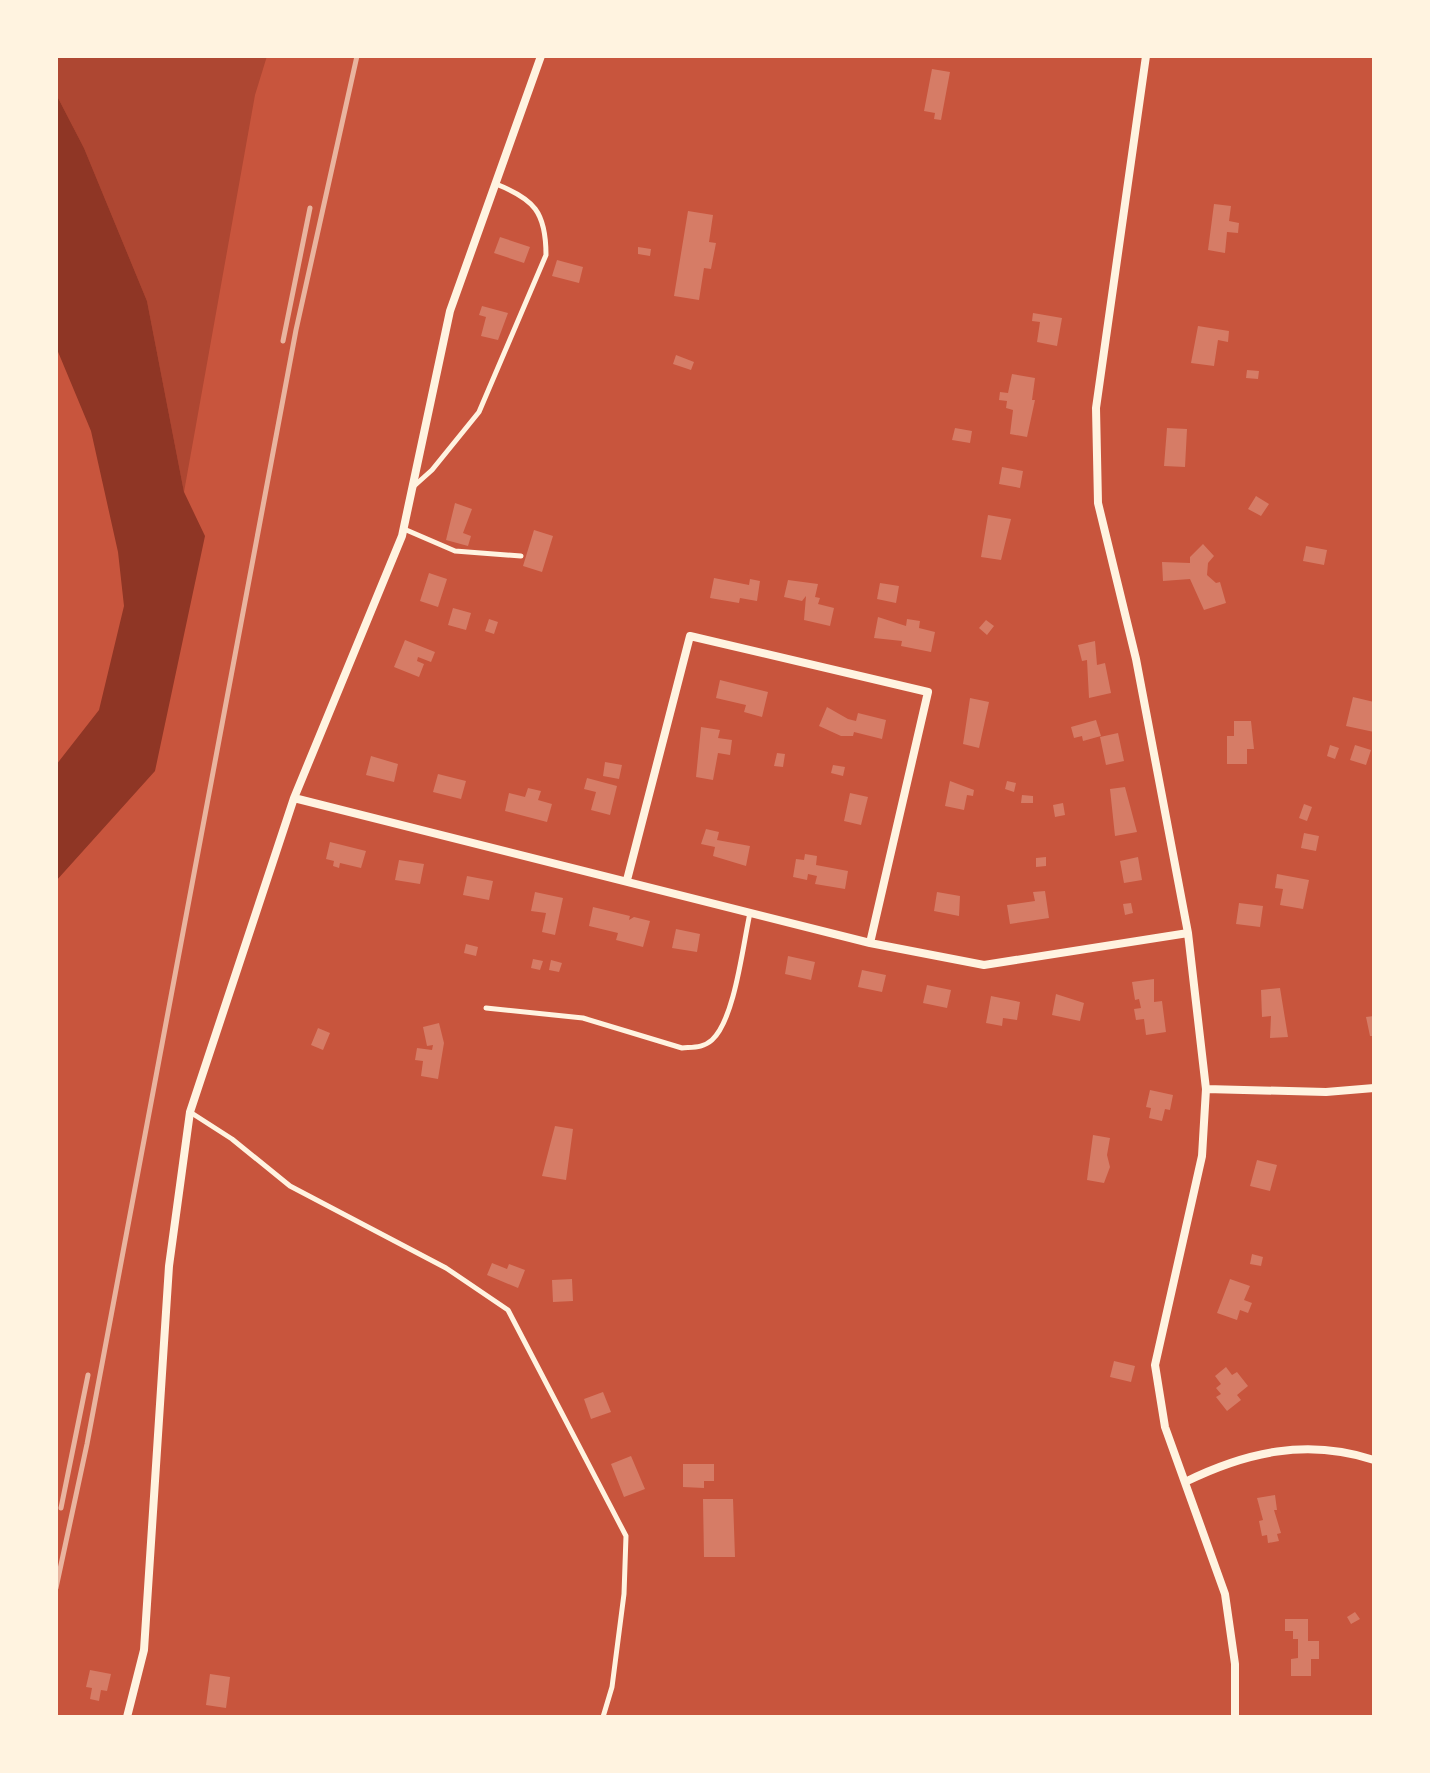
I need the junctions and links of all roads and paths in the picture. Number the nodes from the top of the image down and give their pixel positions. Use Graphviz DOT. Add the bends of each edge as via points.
graph roads {
  1 [pos="541,56"];
  2 [pos="1146,56"];
  3 [pos="496,184"];
  4 [pos="413,487"];
  5 [pos="404,529"];
  6 [pos="521,556"];
  7 [pos="294,798"];
  8 [pos="627,880"];
  9 [pos="750,912"];
  10 [pos="1188,933"];
  11 [pos="870,943"];
  12 [pos="486,1008"];
  13 [pos="1374,1088"];
  14 [pos="1206,1089"];
  15 [pos="190,1112"];
  16 [pos="1374,1460"];
  17 [pos="1185,1482"];
  18 [pos="127,1717"];
  19 [pos="603,1717"];
  20 [pos="1235,1717"];
  1 -- 3 [label="street"];
  2 -- 10 [label="street" via="1096,408 1098,503 1136,659"];
  3 -- 4 [label="street" via="450,311"];
  3 -- 4 [label="lane" via="525,195 538,213 546,255 479,412"];
  4 -- 5 [label="street"];
  5 -- 6 [label="lane" via="455,551"];
  5 -- 7 [label="street"];
  7 -- 8 [label="street"];
  7 -- 15 [label="street"];
  8 -- 9 [label="street"];
  8 -- 11 [label="street" via="690,636 928,692"];
  9 -- 11 [label="street"];
  9 -- 12 [label="lane" via="725,1017 714,1038 701,1047 682,1048 564,1014"];
  10 -- 11 [label="street" via="984,965"];
  10 -- 14 [label="street"];
  13 -- 14 [label="street"];
  14 -- 17 [label="street" via="1200,1168 1155,1365 1160,1409"];
  15 -- 18 [label="street" via="169,1266 144,1650"];
  15 -- 19 [label="lane" via="290,1186 446,1268 508,1310 626,1536 624,1594"];
  16 -- 17 [label="street" via="1323,1449 1278,1450 1234,1460"];
  17 -- 20 [label="street" via="1225,1594 1235,1664"];
}
